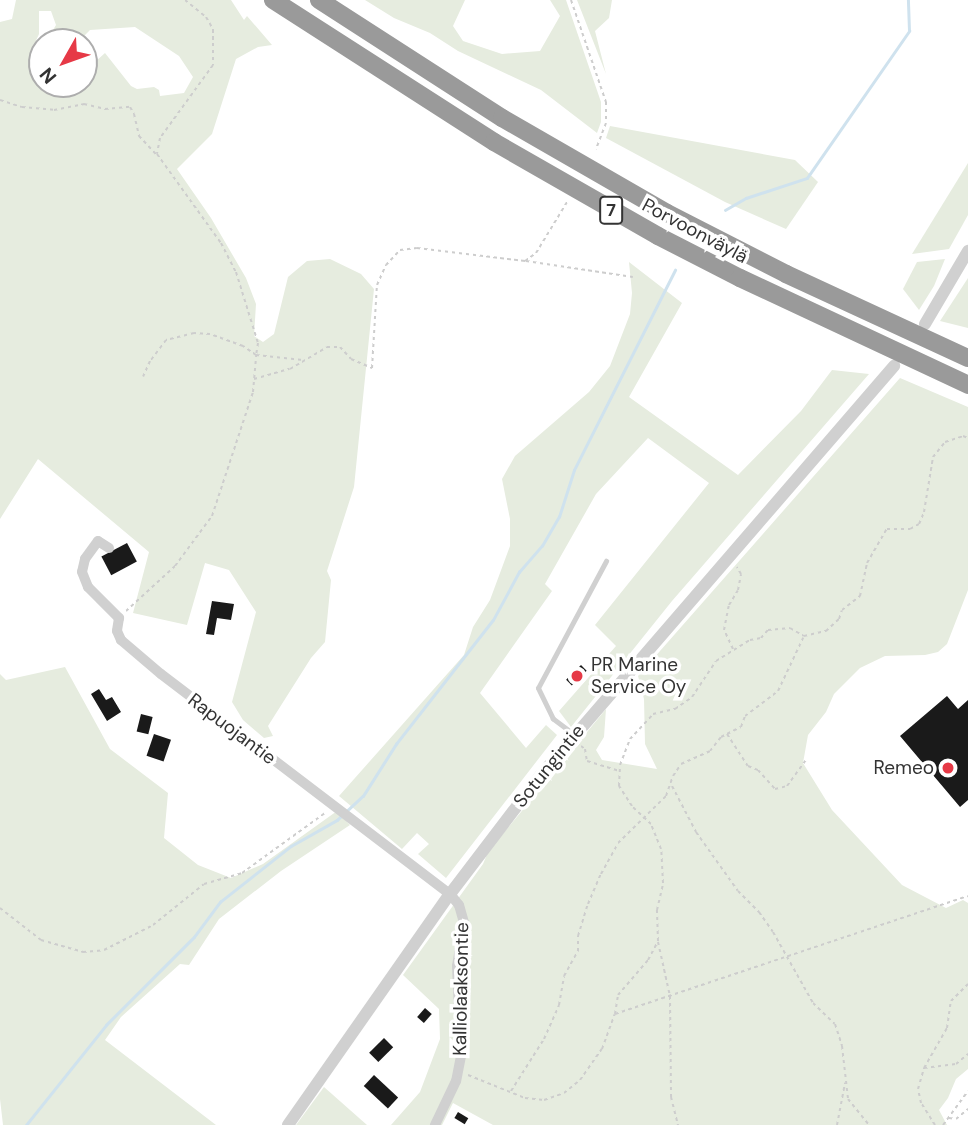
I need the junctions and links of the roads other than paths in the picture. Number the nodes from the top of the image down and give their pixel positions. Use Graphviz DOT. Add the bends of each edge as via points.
graph roads {
  1 [pos="273,0"];
  2 [pos="319,0"];
  3 [pos="968,251"];
  4 [pos="925,324"];
  5 [pos="968,358"];
  6 [pos="894,366"];
  7 [pos="968,385"];
  8 [pos="109,548"];
  9 [pos="606,561"];
  10 [pos="576,739"];
  11 [pos="450,894"];
  12 [pos="288,1125"];
  13 [pos="435,1125"];
  1 -- 7 [label="highway, Porvoonväylä / 7" via="402,86 625,218 740,278"];
  2 -- 5 [label="highway, Porvoonväylä / 7" via="472,100 655,206 786,274"];
  3 -- 4 [label="street"];
  6 -- 10 [label="street, Sotungintie"];
  8 -- 11 [label="street, Rapuojantie" via="99,541 85,559 82,572 88,587 119,618 121,640"];
  9 -- 10 [label="lane" via="538,688 553,719"];
  10 -- 11 [label="street, Sotungintie"];
  11 -- 12 [label="street, Sotungintie"];
  11 -- 13 [label="street, Kalliolaaksontie" via="464,923 457,966 459,1070"];
}
